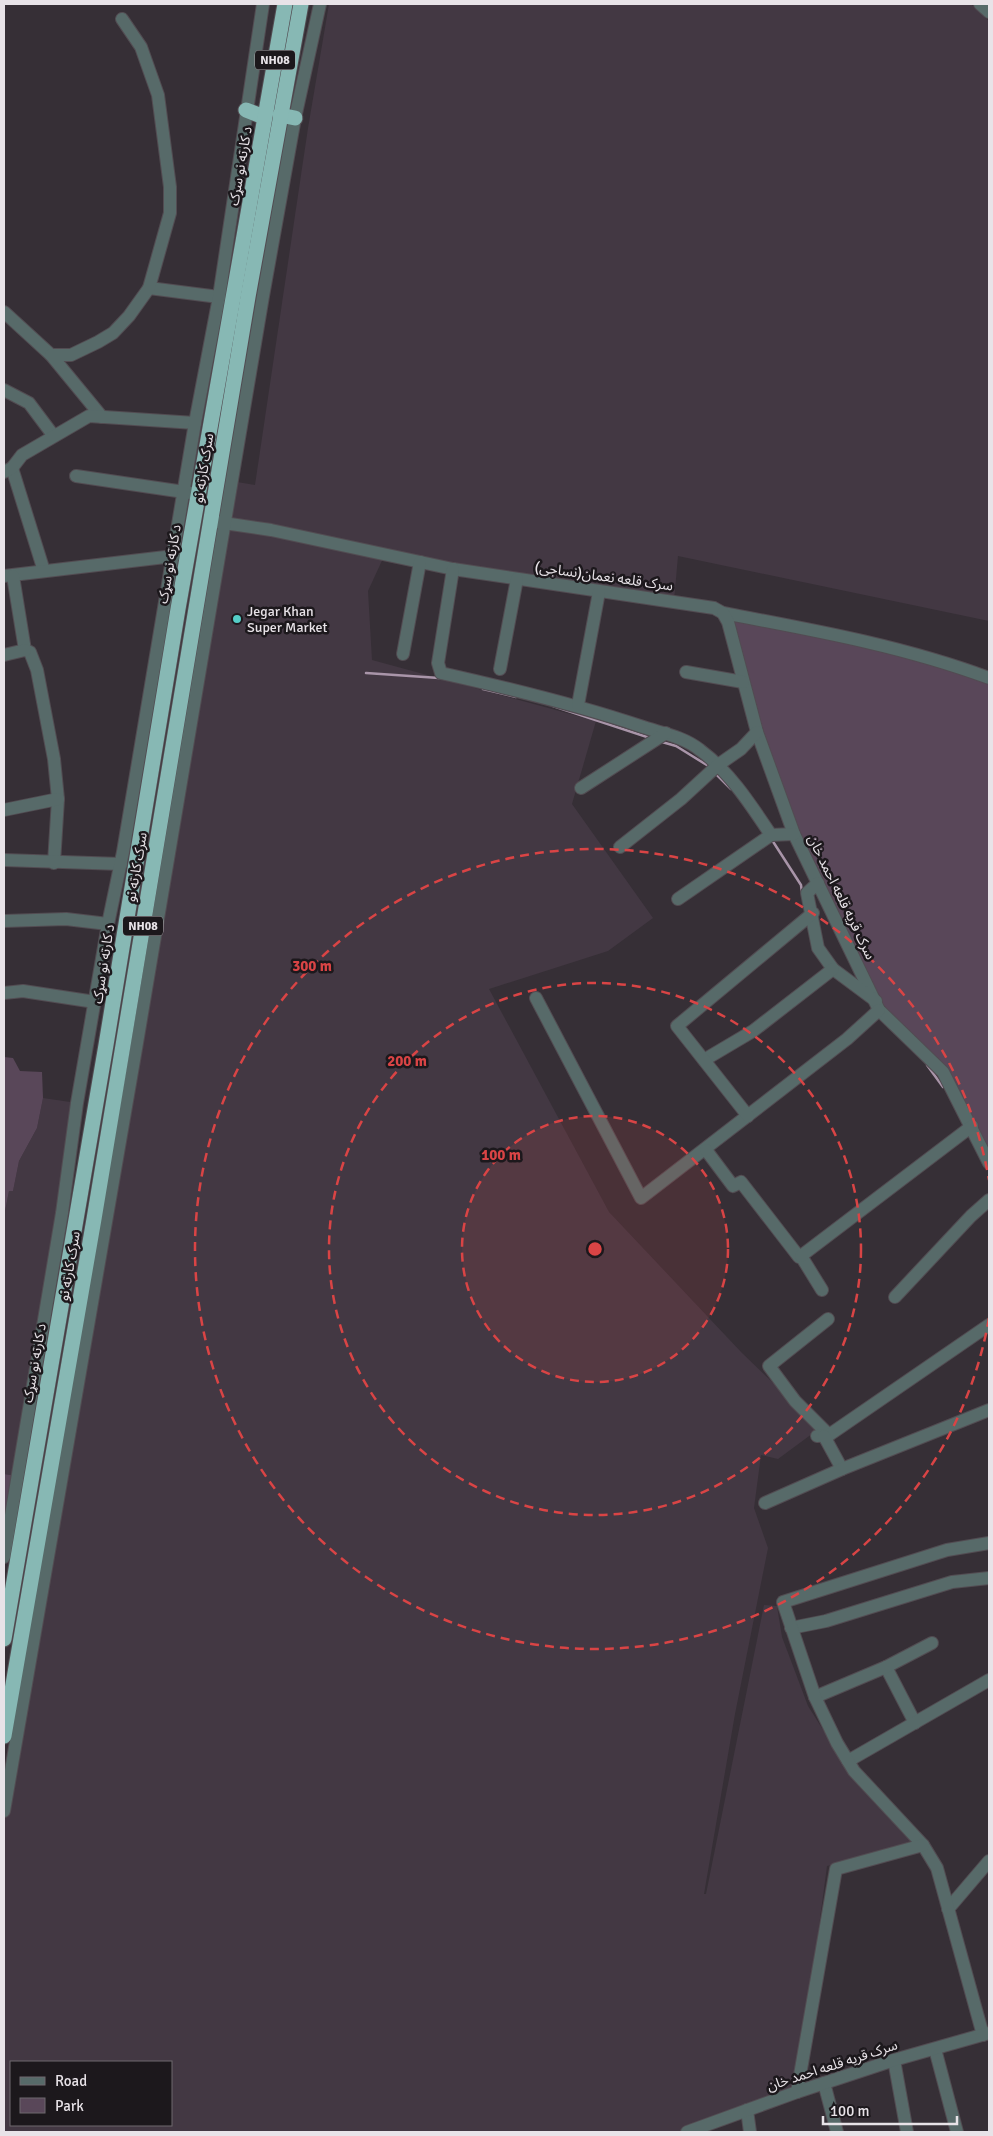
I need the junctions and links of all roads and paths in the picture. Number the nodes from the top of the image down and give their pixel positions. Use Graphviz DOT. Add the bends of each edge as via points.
graph roads {
  1 [pos="264,4"];
  2 [pos="284,4"];
  3 [pos="300,4"];
  4 [pos="320,4"];
  5 [pos="980,4"];
  6 [pos="989,12"];
  7 [pos="122,19"];
  8 [pos="283,59"];
  9 [pos="246,110"];
  10 [pos="272,116"];
  11 [pos="295,118"];
  12 [pos="149,288"];
  13 [pos="219,297"];
  14 [pos="4,312"];
  15 [pos="51,355"];
  16 [pos="4,390"];
  17 [pos="102,417"];
  18 [pos="195,423"];
  19 [pos="53,436"];
  20 [pos="8,470"];
  21 [pos="76,476"];
  22 [pos="191,493"];
  23 [pos="217,522"];
  24 [pos="174,556"];
  25 [pos="420,562"];
  26 [pos="453,570"];
  27 [pos="44,571"];
  28 [pos="184,571"];
  29 [pos="201,574"];
  30 [pos="8,576"];
  31 [pos="517,579"];
  32 [pos="599,592"];
  33 [pos="723,613"];
  34 [pos="25,650"];
  35 [pos="403,654"];
  36 [pos="4,655"];
  37 [pos="500,669"];
  38 [pos="161,672"];
  39 [pos="686,672"];
  40 [pos="989,678"];
  41 [pos="743,682"];
  42 [pos="578,706"];
  43 [pos="757,732"];
  44 [pos="666,733"];
  45 [pos="718,765"];
  46 [pos="581,788"];
  47 [pos="58,799"];
  48 [pos="4,810"];
  49 [pos="794,834"];
  50 [pos="771,835"];
  51 [pos="620,847"];
  52 [pos="4,860"];
  53 [pos="54,862"];
  54 [pos="121,864"];
  55 [pos="818,883"];
  56 [pos="678,899"];
  57 [pos="813,913"];
  58 [pos="4,920"];
  59 [pos="108,924"];
  60 [pos="833,968"];
  61 [pos="4,993"];
  62 [pos="536,998"];
  63 [pos="95,1002"];
  64 [pos="878,1006"];
  65 [pos="704,1060"];
  66 [pos="748,1116"];
  67 [pos="972,1126"];
  68 [pos="706,1150"];
  69 [pos="989,1163"];
  70 [pos="989,1200"];
  71 [pos="801,1256"];
  72 [pos="822,1290"];
  73 [pos="895,1297"];
  74 [pos="828,1319"];
  75 [pos="989,1325"];
  76 [pos="989,1410"];
  77 [pos="823,1436"];
  78 [pos="37,1441"];
  79 [pos="54,1442"];
  80 [pos="842,1469"];
  81 [pos="765,1503"];
  82 [pos="989,1543"];
  83 [pos="4,1557"];
  84 [pos="989,1578"];
  85 [pos="791,1628"];
  86 [pos="4,1639"];
  87 [pos="932,1643"];
  88 [pos="886,1667"];
  89 [pos="989,1680"];
  90 [pos="815,1698"];
  91 [pos="915,1724"];
  92 [pos="4,1736"];
  93 [pos="848,1761"];
  94 [pos="4,1811"];
  95 [pos="923,1845"];
  96 [pos="989,1861"];
  97 [pos="948,1910"];
  98 [pos="986,2034"];
  99 [pos="935,2049"];
  100 [pos="894,2060"];
  101 [pos="824,2083"];
  102 [pos="797,2092"];
  103 [pos="747,2110"];
  104 [pos="693,2131"];
  105 [pos="750,2132"];
  106 [pos="837,2132"];
  107 [pos="907,2132"];
  108 [pos="957,2132"];
  1 -- 9 [label="street"];
  2 -- 8 [label="highway, سرک کارته نو / NH08"];
  3 -- 8 [label="highway, سرک کارته نو / NH08"];
  4 -- 11 [label="street"];
  5 -- 6 [label="street"];
  7 -- 12 [label="street" via="141,47 153,79 170,187 170,212"];
  8 -- 10 [label="highway, سرک کارته نو / NH08"];
  9 -- 10 [label="highway"];
  9 -- 13 [label="street"];
  10 -- 11 [label="highway"];
  10 -- 22 [label="highway, د کارته نو سړک / NH08"];
  10 -- 23 [label="highway, سرک کارته نو / NH08"];
  11 -- 23 [label="street"];
  12 -- 13 [label="street"];
  12 -- 15 [label="street" via="113,333 71,354"];
  13 -- 18 [label="street"];
  14 -- 15 [label="street"];
  15 -- 17 [label="street"];
  16 -- 19 [label="street" via="29,403"];
  17 -- 18 [label="street"];
  17 -- 19 [label="street" via="89,416"];
  18 -- 22 [label="street"];
  19 -- 20 [label="street" via="22,455"];
  20 -- 27 [label="street"];
  21 -- 22 [label="street"];
  22 -- 24 [label="street"];
  22 -- 28 [label="highway, د کارته نو سړک / NH08"];
  23 -- 25 [label="street, سرک قلعه نعمان(نساجی)" via="271,530"];
  23 -- 29 [label="highway, سرک کارته نو / NH08"];
  23 -- 94 [label="street" via="137,1044"];
  24 -- 27 [label="street"];
  24 -- 38 [label="street"];
  25 -- 26 [label="street, سرک قلعه نعمان(نساجی)"];
  25 -- 35 [label="street"];
  26 -- 31 [label="street, سرک قلعه نعمان(نساجی)"];
  26 -- 42 [label="street" via="438,663 441,673"];
  27 -- 30 [label="street"];
  28 -- 29 [label="highway"];
  28 -- 38 [label="highway, د کارته نو سړک / NH08"];
  29 -- 79 [label="highway, سرک کارته نو / NH08"];
  30 -- 34 [label="street"];
  31 -- 32 [label="street, سرک قلعه نعمان(نساجی)"];
  31 -- 37 [label="street"];
  32 -- 33 [label="street, سرک قلعه نعمان(نساجی)" via="690,603"];
  32 -- 42 [label="street"];
  33 -- 40 [label="street, سرک قلعه نعمان(نساجی)" via="837,635 946,662"];
  33 -- 41 [label="street, سرک قریه قلعه احمد خان"];
  34 -- 36 [label="street"];
  34 -- 47 [label="street" via="30,652 37,670"];
  38 -- 54 [label="street"];
  38 -- 78 [label="highway, د کارته نو سړک / NH08" via="106,1045"];
  39 -- 41 [label="street"];
  41 -- 43 [label="street, سرک قریه قلعه احمد خان"];
  42 -- 44 [label="street"];
  43 -- 45 [label="street" via="741,749"];
  43 -- 49 [label="street, سرک قریه قلعه احمد خان"];
  44 -- 45 [label="street" via="699,748"];
  44 -- 46 [label="street"];
  45 -- 50 [label="street"];
  45 -- 51 [label="street"];
  47 -- 48 [label="street"];
  47 -- 53 [label="street"];
  49 -- 50 [label="street"];
  49 -- 55 [label="street, سرک قریه قلعه احمد خان"];
  50 -- 56 [label="street"];
  52 -- 53 [label="street"];
  53 -- 54 [label="street"];
  54 -- 59 [label="street"];
  55 -- 57 [label="street" via="807,893"];
  55 -- 64 [label="street, سرک قریه قلعه احمد خان"];
  57 -- 60 [label="street" via="818,948"];
  57 -- 65 [label="street" via="677,1026"];
  58 -- 59 [label="street" via="66,919"];
  59 -- 63 [label="street"];
  60 -- 64 [label="street"];
  60 -- 65 [label="street" via="753,1031"];
  61 -- 63 [label="street" via="23,992"];
  62 -- 68 [label="street" via="642,1198"];
  63 -- 83 [label="street"];
  64 -- 66 [label="street" via="848,1039"];
  64 -- 67 [label="street, سرک قریه قلعه احمد خان" via="944,1072"];
  65 -- 66 [label="street"];
  66 -- 68 [label="street"];
  67 -- 69 [label="street, سرک قریه قلعه احمد خان"];
  67 -- 71 [label="street"];
  68 -- 71 [label="street" via="733,1186 741,1182 799,1258"];
  70 -- 73 [label="street" via="970,1216"];
  71 -- 72 [label="street"];
  74 -- 77 [label="street" via="769,1366"];
  75 -- 77 [label="street"];
  76 -- 80 [label="street"];
  77 -- 80 [label="street"];
  78 -- 79 [label="highway"];
  78 -- 86 [label="highway, د کارته نو سړک / NH08"];
  79 -- 92 [label="highway, سرک کارته نو / NH08"];
  80 -- 81 [label="street"];
  82 -- 85 [label="street" via="947,1550 783,1602"];
  84 -- 85 [label="street" via="952,1582 826,1621"];
  85 -- 90 [label="street"];
  87 -- 88 [label="street"];
  88 -- 90 [label="street"];
  88 -- 91 [label="street"];
  89 -- 91 [label="street"];
  90 -- 93 [label="street"];
  91 -- 93 [label="street"];
  93 -- 95 [label="street"];
  95 -- 97 [label="street" via="937,1868"];
  95 -- 102 [label="street" via="836,1869"];
  96 -- 97 [label="street"];
  97 -- 98 [label="street"];
  98 -- 99 [label="street, سرک قریه قلعه احمد خان"];
  99 -- 100 [label="street, سرک قریه قلعه احمد خان"];
  99 -- 108 [label="street"];
  100 -- 101 [label="street, سرک قریه قلعه احمد خان"];
  100 -- 107 [label="street"];
  101 -- 102 [label="street, سرک قریه قلعه احمد خان"];
  101 -- 106 [label="street"];
  102 -- 103 [label="street, سرک قریه قلعه احمد خان"];
  103 -- 104 [label="street, سرک قریه قلعه احمد خان"];
  103 -- 105 [label="street"];
}
